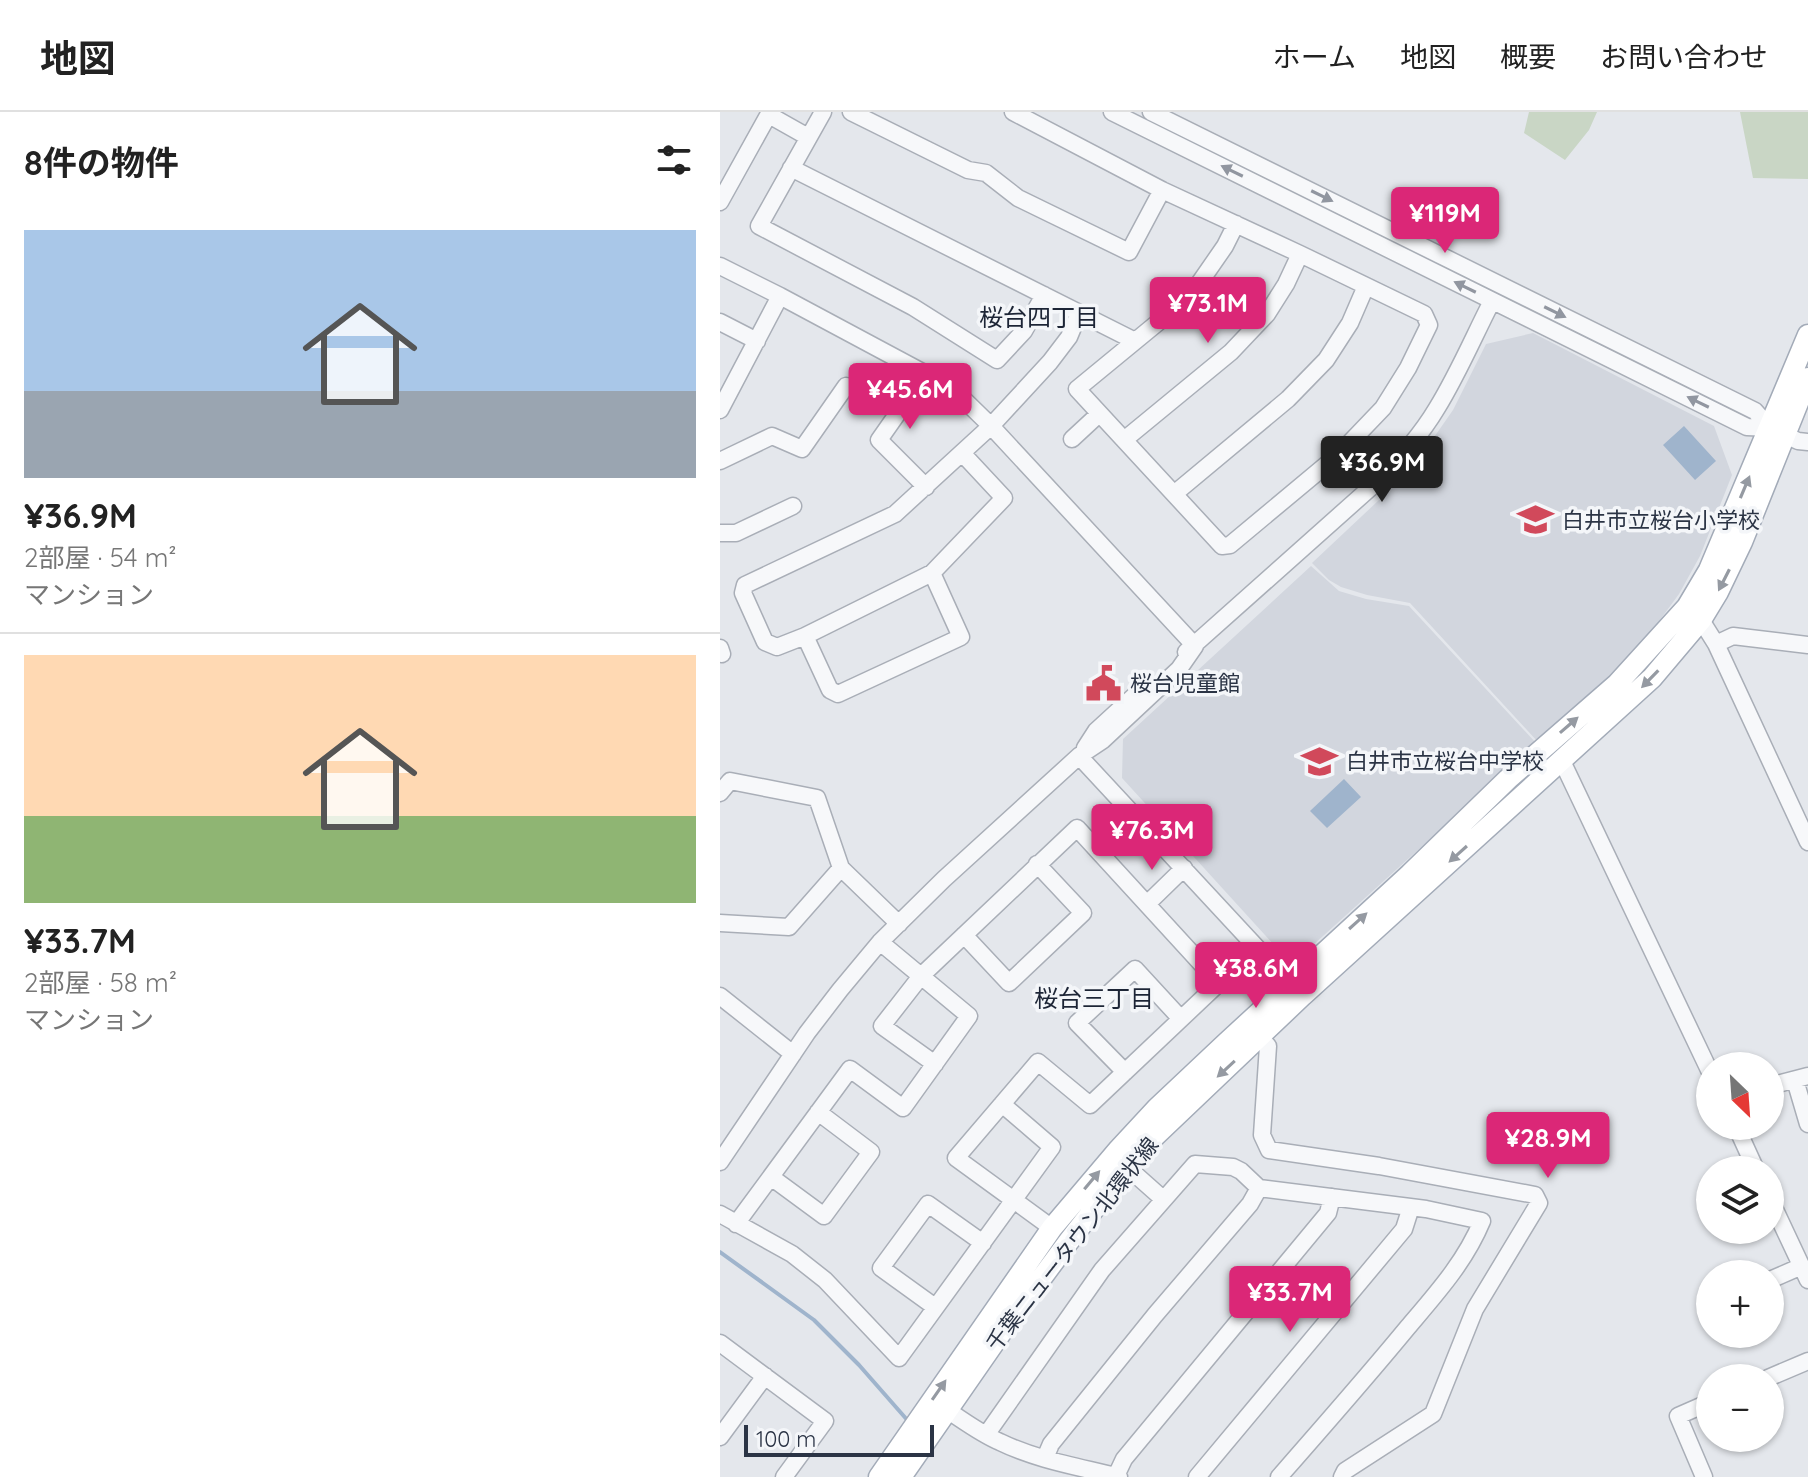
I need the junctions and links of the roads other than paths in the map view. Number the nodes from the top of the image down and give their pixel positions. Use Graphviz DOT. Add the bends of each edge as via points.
graph roads {
  1 [pos="823,112"];
  2 [pos="851,112"];
  3 [pos="1013,112"];
  4 [pos="1112,112"];
  5 [pos="1151,112"];
  6 [pos="769,114"];
  7 [pos="808,137"];
  8 [pos="791,168"];
  9 [pos="1162,190"];
  10 [pos="720,202"];
  11 [pos="1236,224"];
  12 [pos="1300,254"];
  13 [pos="720,266"];
  14 [pos="1366,286"];
  15 [pos="1044,295"];
  16 [pos="780,296"];
  17 [pos="1492,301"];
  18 [pos="1079,313"];
  19 [pos="720,322"];
  20 [pos="1808,335"];
  21 [pos="757,341"];
  22 [pos="1135,341"];
  23 [pos="926,373"];
  24 [pos="1808,378"];
  25 [pos="846,386"];
  26 [pos="720,410"];
  27 [pos="1099,414"];
  28 [pos="991,426"];
  29 [pos="1777,432"];
  30 [pos="1072,439"];
  31 [pos="1124,440"];
  32 [pos="1808,442"];
  33 [pos="962,453"];
  34 [pos="720,461"];
  35 [pos="926,487"];
  36 [pos="1174,494"];
  37 [pos="793,506"];
  38 [pos="720,533"];
  39 [pos="932,573"];
  40 [pos="1694,614"];
  41 [pos="805,636"];
  42 [pos="1716,644"];
  43 [pos="1808,645"];
  44 [pos="1195,646"];
  45 [pos="1079,756"];
  46 [pos="1561,759"];
  47 [pos="720,793"];
  48 [pos="1808,842"];
  49 [pos="1037,864"];
  50 [pos="841,868"];
  51 [pos="1184,868"];
  52 [pos="1147,904"];
  53 [pos="720,923"];
  54 [pos="899,924"];
  55 [pos="964,935"];
  56 [pos="880,942"];
  57 [pos="921,976"];
  58 [pos="1296,990"];
  59 [pos="720,996"];
  60 [pos="1181,1019"];
  61 [pos="1260,1037"];
  62 [pos="1700,1052"];
  63 [pos="793,1054"];
  64 [pos="935,1064"];
  65 [pos="1125,1072"];
  66 [pos="1802,1078"];
  67 [pos="1002,1104"];
  68 [pos="818,1112"];
  69 [pos="1808,1124"];
  70 [pos="720,1161"];
  71 [pos="1127,1167"];
  72 [pos="771,1177"];
  73 [pos="1259,1188"];
  74 [pos="1332,1197"];
  75 [pos="1163,1199"];
  76 [pos="1014,1200"];
  77 [pos="1411,1207"];
  78 [pos="720,1214"];
  79 [pos="1784,1221"];
  80 [pos="736,1224"];
  81 [pos="1052,1228"];
  82 [pos="983,1243"];
  83 [pos="1801,1247"];
  84 [pos="1805,1273"];
  85 [pos="1784,1277"];
  86 [pos="935,1307"];
  87 [pos="720,1343"];
  88 [pos="1808,1361"];
  89 [pos="1784,1371"];
  90 [pos="765,1376"];
  91 [pos="1696,1408"];
  92 [pos="947,1410"];
  93 [pos="986,1435"];
  94 [pos="720,1437"];
  95 [pos="1045,1458"];
  96 [pos="784,1477"];
  97 [pos="879,1477"];
  98 [pos="901,1477"];
  99 [pos="1118,1477"];
  100 [pos="1197,1477"];
  101 [pos="1279,1477"];
  102 [pos="1342,1477"];
  103 [pos="1704,1477"];
  1 -- 7 [label="street"];
  2 -- 9 [label="street" via="968,170 986,173 1018,198 1129,252"];
  3 -- 9 [label="street"];
  17 -- 4 [label="street, one-way"];
  5 -- 29 [label="street, one-way" via="1755,411"];
  6 -- 7 [label="street"];
  6 -- 10 [label="street"];
  7 -- 8 [label="street"];
  8 -- 15 [label="street"];
  8 -- 15 [label="street" via="759,226 913,307 997,360 1024,331"];
  9 -- 11 [label="street"];
  11 -- 12 [label="street"];
  11 -- 22 [label="street" via="1198,285"];
  12 -- 14 [label="street"];
  12 -- 31 [label="street" via="1267,314 1231,352"];
  13 -- 16 [label="street"];
  14 -- 36 [label="street" via="1326,360 1288,399"];
  14 -- 36 [label="street" via="1424,314 1429,325 1383,408 1338,455 1230,545 1222,546"];
  15 -- 18 [label="street"];
  16 -- 21 [label="street"];
  16 -- 23 [label="street"];
  29 -- 17 [label="street, one-way" via="1747,427"];
  17 -- 44 [label="street" via="1439,406 1399,459"];
  18 -- 22 [label="street"];
  18 -- 28 [label="street" via="1050,362"];
  19 -- 21 [label="street"];
  20 -- 29 [label="main road, 千葉ニュータウン北環状線"];
  21 -- 26 [label="street"];
  22 -- 27 [label="street" via="1077,389"];
  23 -- 28 [label="street" via="952,388"];
  23 -- 35 [label="street" via="879,440"];
  24 -- 29 [label="main road, 千葉ニュータウン北環状線"];
  25 -- 34 [label="street" via="802,449 772,436"];
  27 -- 30 [label="street"];
  27 -- 31 [label="street"];
  28 -- 33 [label="street"];
  28 -- 44 [label="street"];
  29 -- 32 [label="street"];
  29 -- 40 [label="main road, 千葉ニュータウン北環状線" via="1730,568"];
  31 -- 36 [label="street"];
  33 -- 35 [label="street"];
  33 -- 39 [label="street" via="1004,498"];
  35 -- 41 [label="street" via="895,514 745,585 743,593 765,642 777,647"];
  37 -- 38 [label="street" via="736,533"];
  39 -- 41 [label="street"];
  39 -- 41 [label="street" via="961,637 838,694 830,690"];
  40 -- 42 [label="street"];
  40 -- 46 [label="main road, 千葉ニュータウン北環状線, one-way" via="1652,678"];
  58 -- 40 [label="main road, 千葉ニュータウン北環状線, one-way" via="1508,779"];
  42 -- 43 [label="street" via="1733,636"];
  42 -- 48 [label="street"];
  44 -- 45 [label="street" via="1179,669"];
  45 -- 51 [label="street"];
  45 -- 54 [label="street"];
  46 -- 58 [label="main road, 千葉ニュータウン北環状線, one-way"];
  46 -- 62 [label="street"];
  47 -- 50 [label="street" via="730,781 817,798"];
  49 -- 52 [label="street" via="1077,828"];
  49 -- 55 [label="street"];
  49 -- 55 [label="street" via="1083,913 1009,983"];
  50 -- 53 [label="street" via="789,927"];
  50 -- 54 [label="street"];
  51 -- 52 [label="street"];
  51 -- 58 [label="street"];
  52 -- 60 [label="street" via="1219,983"];
  54 -- 56 [label="street"];
  55 -- 57 [label="street"];
  56 -- 57 [label="street"];
  56 -- 63 [label="street"];
  57 -- 64 [label="street" via="969,1016"];
  57 -- 64 [label="street" via="882,1026"];
  58 -- 61 [label="main road, 千葉ニュータウン北環状線"];
  81 -- 58 [label="main road, 千葉ニュータウン北環状線, one-way" via="1157,1108"];
  59 -- 63 [label="street"];
  60 -- 65 [label="street"];
  60 -- 65 [label="street" via="1135,969 1077,1023"];
  61 -- 71 [label="main road, 千葉ニュータウン北環状線, one-way"];
  61 -- 102 [label="street" via="1268,1046 1262,1135 1269,1150 1535,1195 1539,1203 1475,1309 1433,1414"];
  63 -- 70 [label="street"];
  64 -- 68 [label="street" via="903,1108 850,1069"];
  65 -- 67 [label="street" via="1090,1105 1038,1062"];
  66 -- 69 [label="street"];
  67 -- 76 [label="street" via="1052,1147"];
  67 -- 76 [label="street" via="956,1158"];
  68 -- 72 [label="street"];
  68 -- 72 [label="street" via="871,1152 824,1216"];
  71 -- 75 [label="street"];
  71 -- 92 [label="main road, 千葉ニュータウン北環状線"];
  72 -- 80 [label="street"];
  73 -- 74 [label="street"];
  73 -- 75 [label="street" via="1233,1167 1195,1164"];
  73 -- 95 [label="street"];
  74 -- 77 [label="street"];
  74 -- 99 [label="street" via="1328,1213 1124,1459"];
  75 -- 93 [label="street" via="1102,1270"];
  76 -- 81 [label="street"];
  76 -- 82 [label="street"];
  77 -- 100 [label="street" via="1404,1229"];
  77 -- 101 [label="street" via="1482,1221 1453,1272"];
  78 -- 80 [label="street"];
  79 -- 83 [label="street"];
  80 -- 86 [label="street" via="792,1254 825,1280 899,1358"];
  97 -- 81 [label="main road, 千葉ニュータウン北環状線, one-way"];
  82 -- 86 [label="street"];
  82 -- 86 [label="street" via="928,1204 881,1268"];
  83 -- 84 [label="street"];
  84 -- 85 [label="street"];
  87 -- 90 [label="street"];
  88 -- 89 [label="street"];
  90 -- 94 [label="street"];
  90 -- 96 [label="street" via="825,1421"];
  91 -- 103 [label="street" via="1678,1416"];
  92 -- 93 [label="street"];
  92 -- 98 [label="main road, 千葉ニュータウン北環状線"];
  93 -- 95 [label="street"];
  95 -- 99 [label="street"];
}
